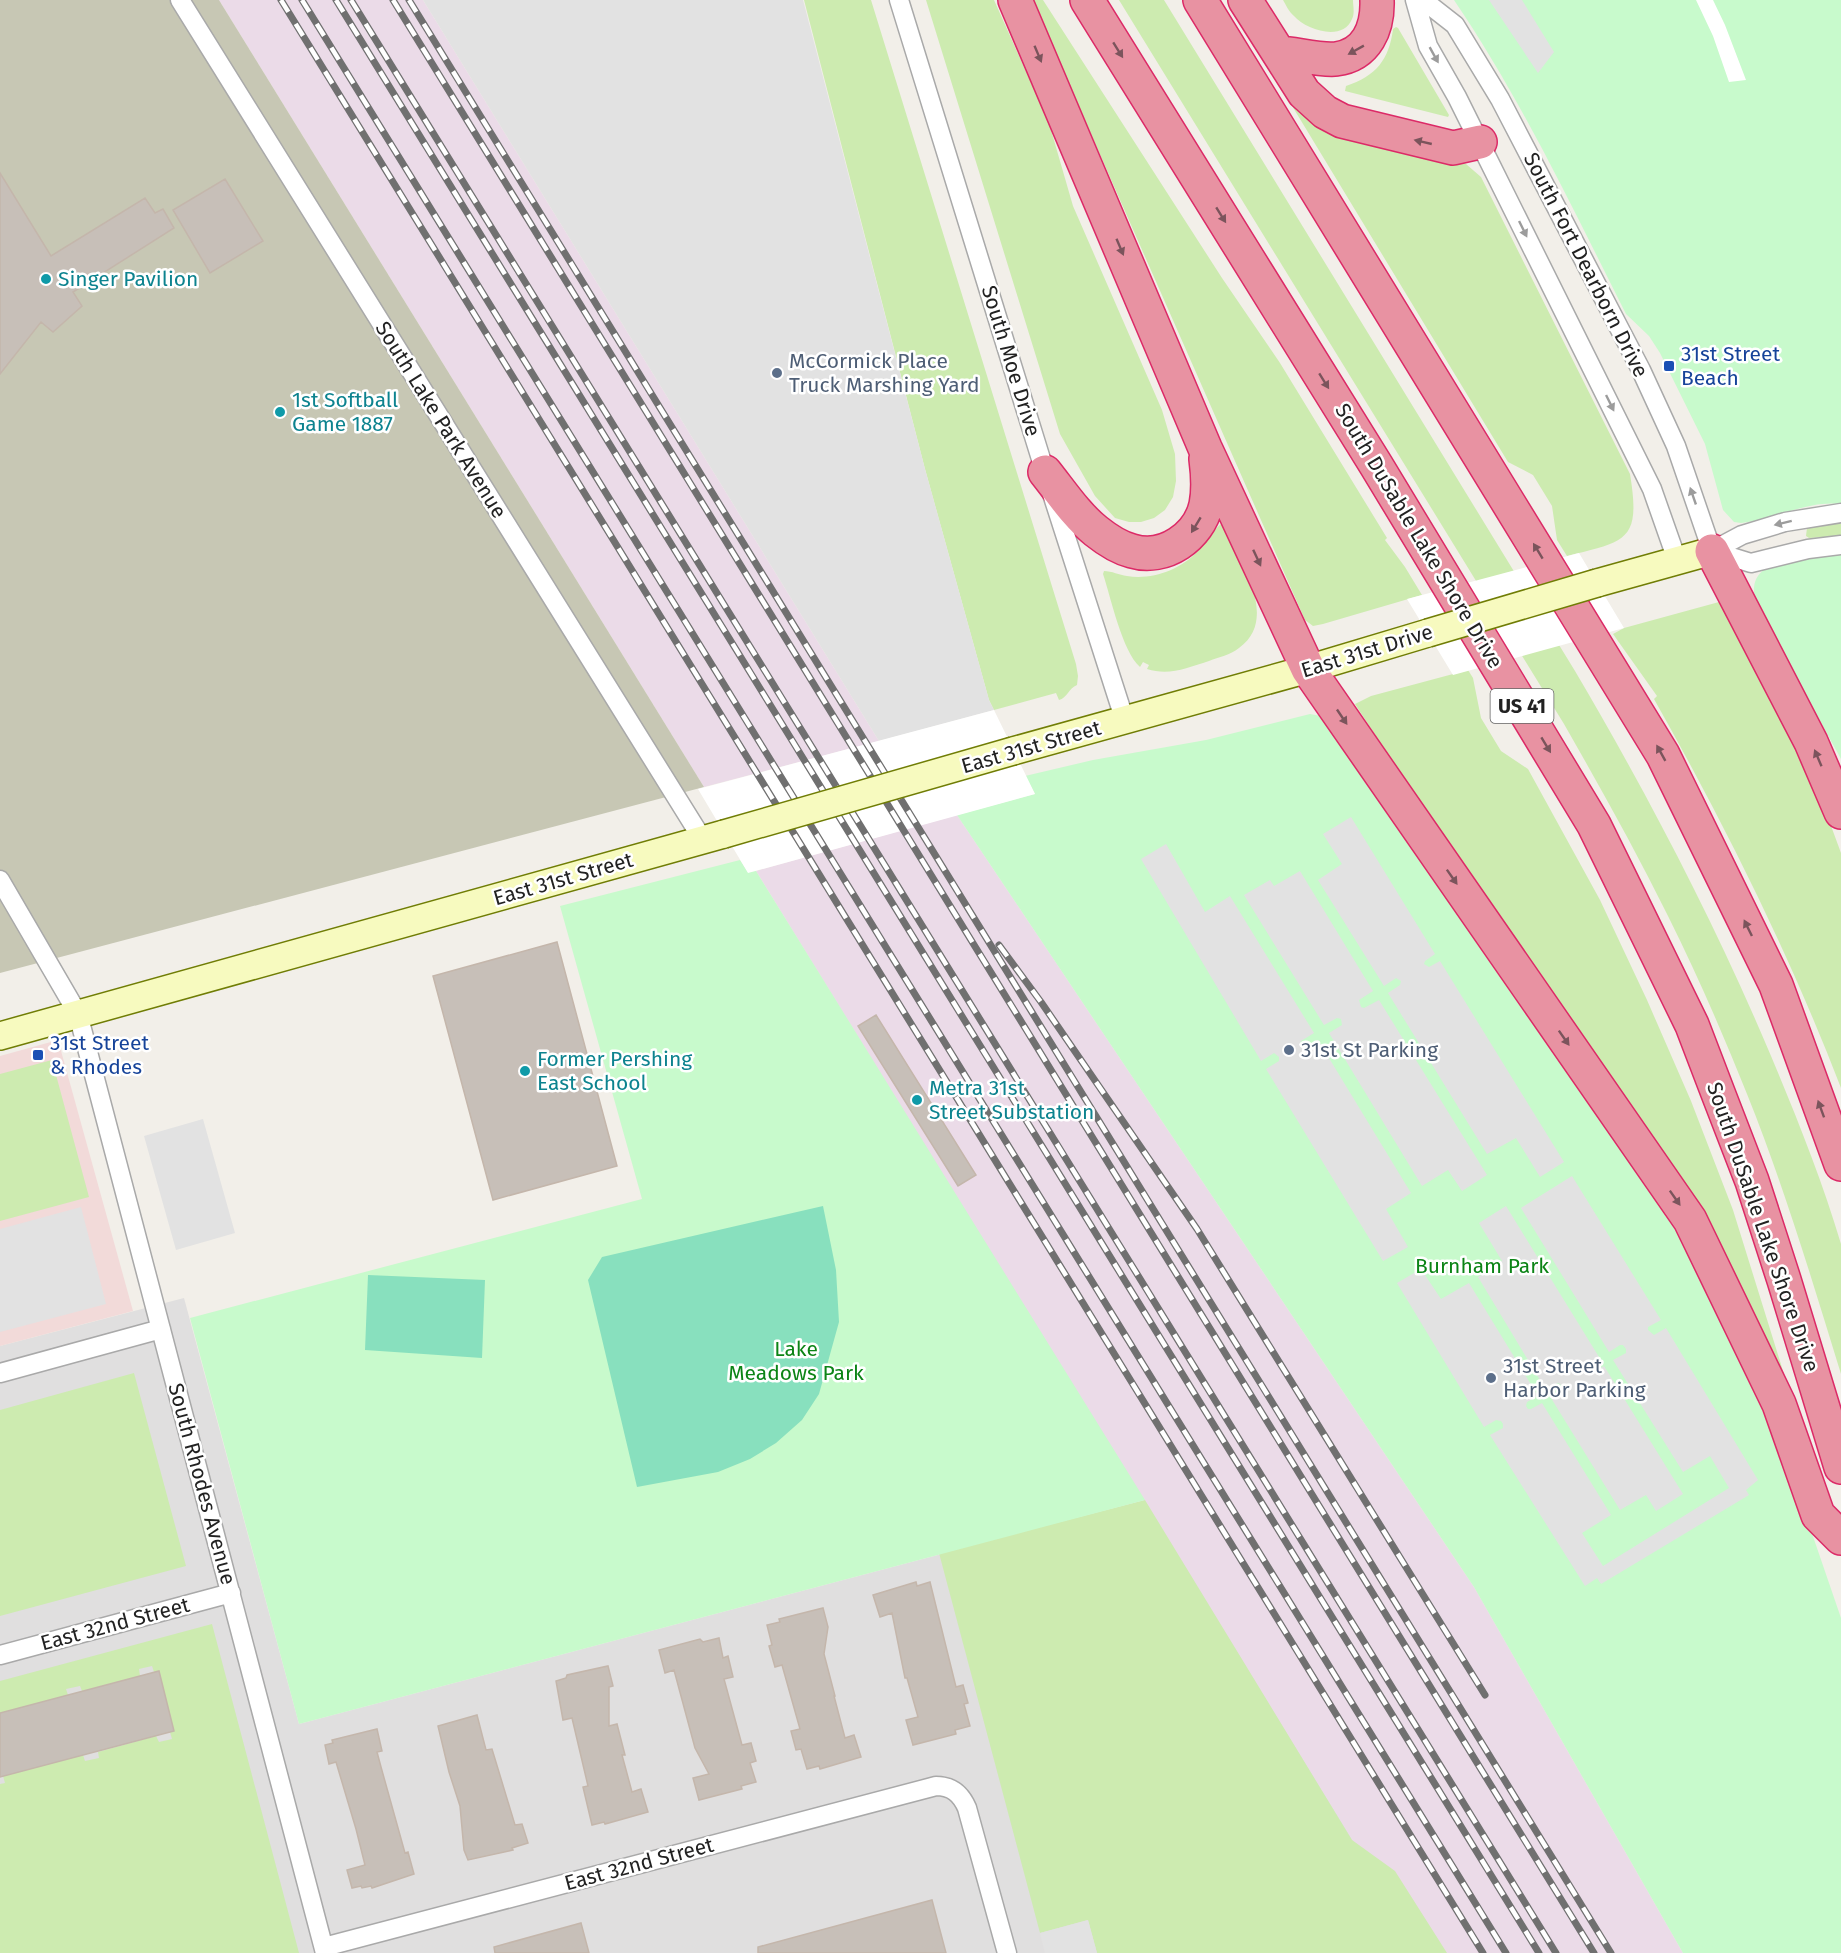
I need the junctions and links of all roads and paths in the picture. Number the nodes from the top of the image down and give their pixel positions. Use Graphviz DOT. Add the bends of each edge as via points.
graph roads {
  1 [pos="180,0"];
  2 [pos="899,0"];
  3 [pos="1015,0"];
  4 [pos="1087,0"];
  5 [pos="1200,0"];
  6 [pos="1245,0"];
  7 [pos="1377,0"];
  8 [pos="1415,0"];
  9 [pos="1423,0"];
  10 [pos="1280,53"];
  11 [pos="1480,142"];
  12 [pos="1205,448"];
  13 [pos="1045,472"];
  14 [pos="1841,513"];
  15 [pos="1841,545"];
  16 [pos="1712,551"];
  17 [pos="1677,560"];
  18 [pos="1308,669"];
  19 [pos="1125,721"];
  20 [pos="1841,812"];
  21 [pos="713,837"];
  22 [pos="0,880"];
  23 [pos="78,1014"];
  24 [pos="0,1036"];
  25 [pos="1841,1164"];
  26 [pos="161,1329"];
  27 [pos="0,1373"];
  28 [pos="1841,1467"];
  29 [pos="1841,1538"];
  30 [pos="231,1593"];
  31 [pos="0,1655"];
  32 [pos="325,1950"];
  33 [pos="1007,1953"];
  1 -- 21 [label="street, South Lake Park Avenue"];
  2 -- 13 [label="street, South Moe Drive"];
  3 -- 12 [label="highway, one-way"];
  4 -- 28 [label="highway, South DuSable Lake Shore Drive / US 41, one-way" via="1594,825 1692,1025 1752,1181"];
  25 -- 5 [label="highway, one-way" via="1776,985 1662,755"];
  6 -- 10 [label="highway"];
  7 -- 10 [label="highway, one-way" via="1373,30 1366,44 1355,52 1336,59"];
  8 -- 11 [label="street, South Fort Dearborn Drive, one-way" via="1428,46"];
  16 -- 9 [label="street, South Fort Dearborn Drive, one-way" via="1676,446 1645,379 1500,99 1455,25"];
  11 -- 10 [label="highway, one-way" via="1453,148 1342,121 1304,93"];
  11 -- 17 [label="street, South Fort Dearborn Drive, one-way" via="1652,489"];
  12 -- 13 [label="highway, one-way" via="1206,505 1197,529 1182,542 1157,552 1133,552 1095,530"];
  12 -- 18 [label="highway, one-way"];
  13 -- 19 [label="street, South Moe Drive"];
  14 -- 16 [label="street, one-way" via="1742,535"];
  15 -- 16 [label="street" via="1751,563"];
  16 -- 17 [label="main road, East 31st Drive"];
  20 -- 16 [label="highway, one-way" via="1811,742"];
  17 -- 18 [label="main road, East 31st Drive, bridge"];
  18 -- 19 [label="main road, East 31st Drive"];
  18 -- 29 [label="highway, one-way" via="1690,1221 1779,1404 1818,1515"];
  19 -- 21 [label="main road, East 31st Street, bridge"];
  21 -- 23 [label="main road, East 31st Street"];
  22 -- 23 [label="street, South Rhodes Avenue"];
  23 -- 24 [label="main road, East 31st Street"];
  23 -- 26 [label="street, South Rhodes Avenue"];
  26 -- 27 [label="street"];
  26 -- 30 [label="street, South Rhodes Avenue"];
  30 -- 31 [label="street, East 32nd Street"];
  30 -- 32 [label="street, South Rhodes Avenue"];
  32 -- 33 [label="street, East 32nd Street" via="945,1786 963,1798 967,1808"];
}
